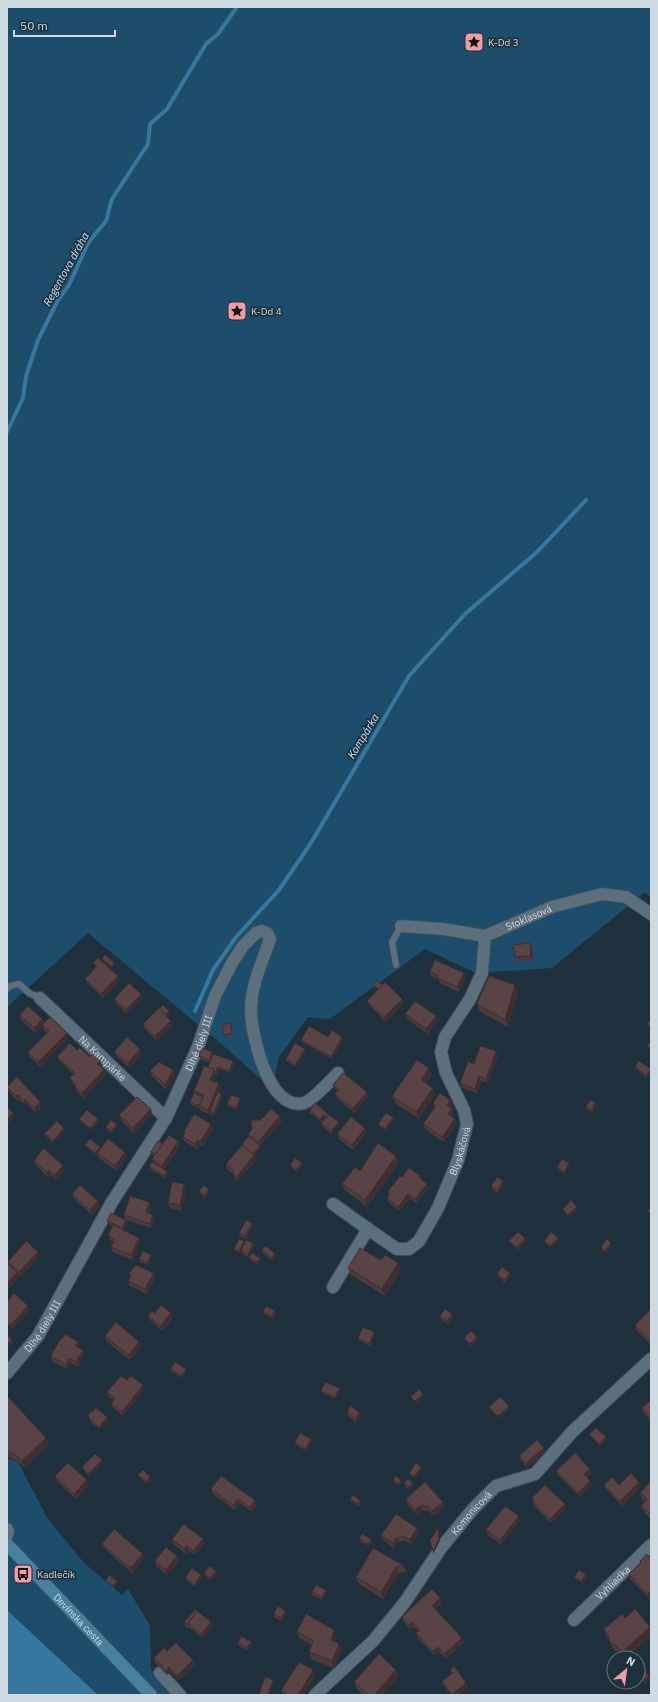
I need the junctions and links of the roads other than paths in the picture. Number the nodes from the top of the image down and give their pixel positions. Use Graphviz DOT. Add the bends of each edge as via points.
graph roads {
  1 [pos="651,914"];
  2 [pos="401,926"];
  3 [pos="485,936"];
  4 [pos="396,965"];
  5 [pos="7,989"];
  6 [pos="40,998"];
  7 [pos="338,1073"];
  8 [pos="166,1118"];
  9 [pos="333,1204"];
  10 [pos="368,1229"];
  11 [pos="333,1287"];
  12 [pos="651,1358"];
  13 [pos="7,1374"];
  14 [pos="7,1529"];
  15 [pos="7,1535"];
  16 [pos="7,1544"];
  17 [pos="651,1544"];
  18 [pos="574,1620"];
  19 [pos="160,1672"];
  20 [pos="151,1695"];
  21 [pos="180,1695"];
  22 [pos="315,1695"];
  1 -- 3 [label="street, Stoklasová" via="626,897 602,894 552,907"];
  2 -- 3 [label="street"];
  2 -- 4 [label="lane" via="392,942"];
  3 -- 10 [label="street, Blyskáčová" via="482,973 470,999 445,1036 440,1052 446,1073 464,1110 467,1124 458,1160 438,1208 419,1241 409,1249 397,1249"];
  5 -- 6 [label="lane" via="18,984"];
  6 -- 8 [label="street, Na Kampárke"];
  7 -- 8 [label="street, Dlhé diely III" via="306,1103 296,1104 283,1099 266,1074 255,1041 251,1010 259,967 270,939 267,933 262,931 256,933 243,946 215,996 198,1047"];
  8 -- 13 [label="street, Dlhé diely III" via="112,1202 38,1336"];
  9 -- 10 [label="street, Blyskáčová"];
  10 -- 11 [label="street"];
  12 -- 22 [label="street, Komonicová" via="572,1432 535,1474 496,1486 473,1509 373,1641"];
  14 -- 15 [label="street"];
  16 -- 20 [label="street, Devínska cesta"];
  17 -- 18 [label="street, Vyhliadka"];
  19 -- 21 [label="street"];
}
